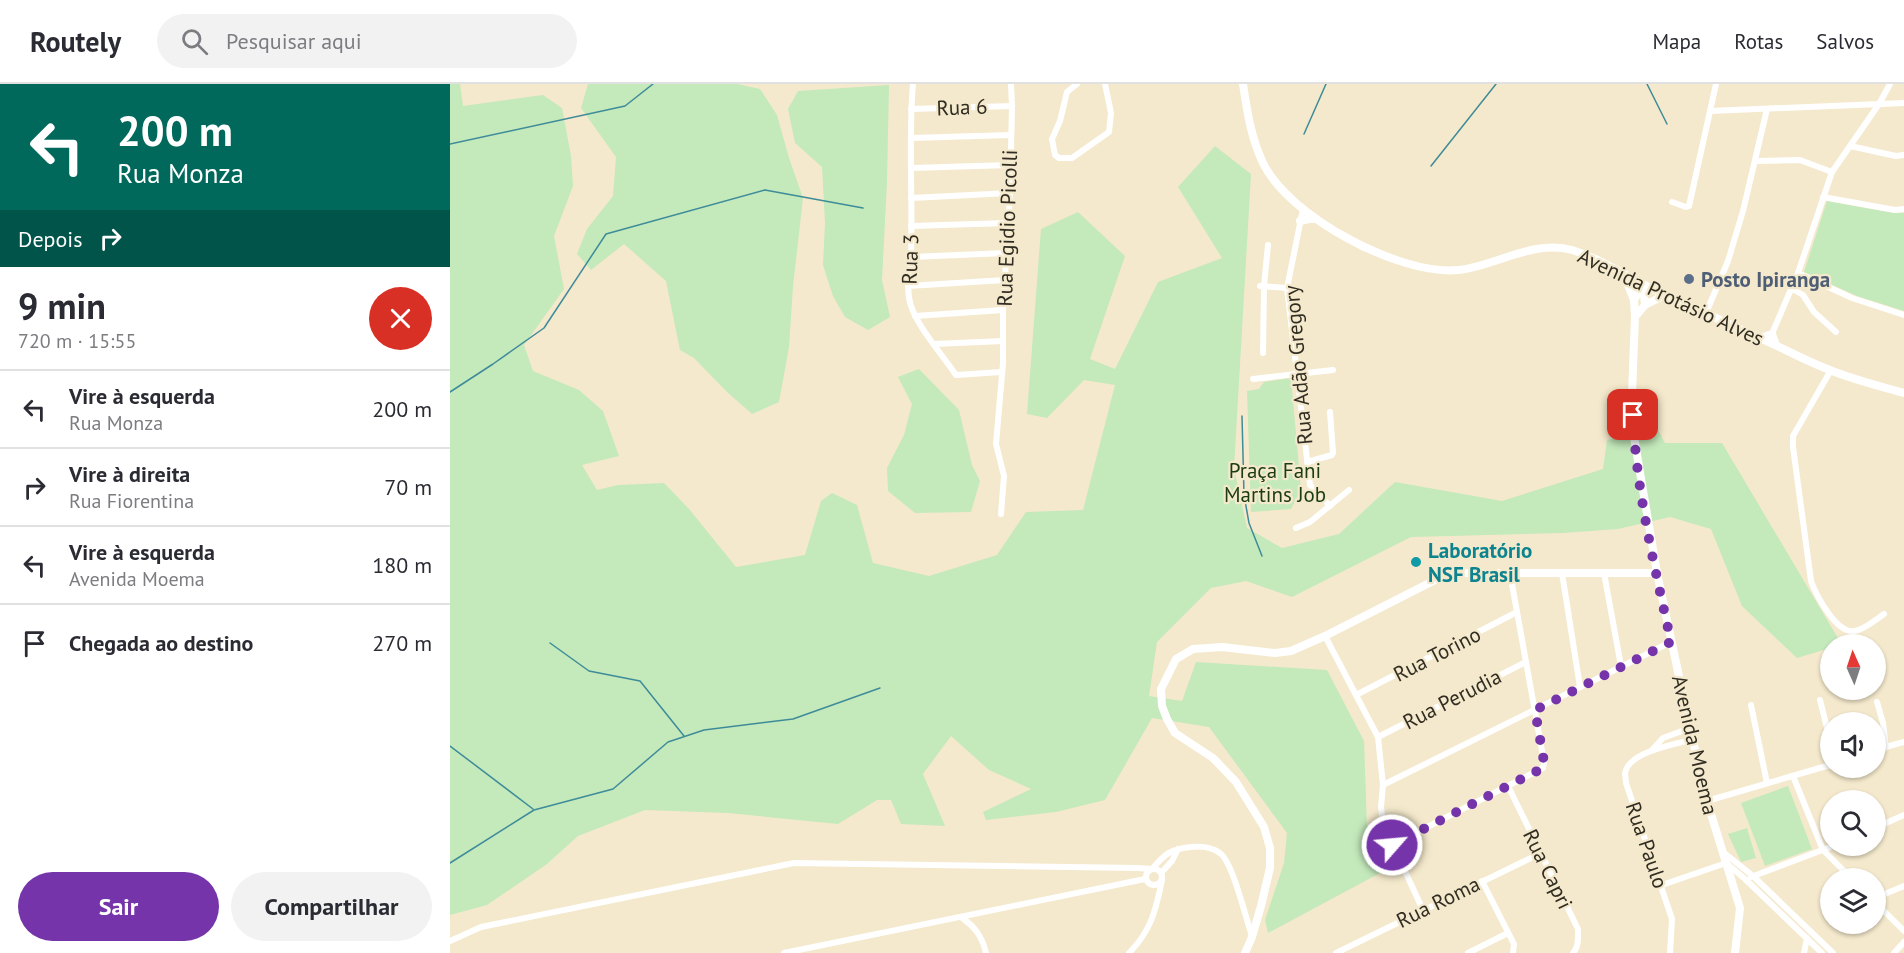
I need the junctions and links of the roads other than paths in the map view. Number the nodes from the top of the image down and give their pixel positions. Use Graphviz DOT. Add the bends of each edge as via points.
graph roads {
  1 [pos="913,84"];
  2 [pos="1011,84"];
  3 [pos="1077,84"];
  4 [pos="1105,84"];
  5 [pos="1243,84"];
  6 [pos="1716,84"];
  7 [pos="1890,84"];
  8 [pos="1904,103"];
  9 [pos="1880,104"];
  10 [pos="1012,106"];
  11 [pos="911,109"];
  12 [pos="1767,109"];
  13 [pos="1710,111"];
  14 [pos="1011,135"];
  15 [pos="911,138"];
  16 [pos="1850,146"];
  17 [pos="1904,155"];
  18 [pos="1756,161"];
  19 [pos="1010,165"];
  20 [pos="911,168"];
  21 [pos="1832,172"];
  22 [pos="1010,193"];
  23 [pos="1823,197"];
  24 [pos="911,198"];
  25 [pos="1672,202"];
  26 [pos="1303,209"];
  27 [pos="1904,209"];
  28 [pos="1318,219"];
  29 [pos="1300,221"];
  30 [pos="1007,223"];
  31 [pos="911,226"];
  32 [pos="1268,245"];
  33 [pos="1006,253"];
  34 [pos="911,257"];
  35 [pos="1798,273"];
  36 [pos="1623,274"];
  37 [pos="1005,280"];
  38 [pos="1643,285"];
  39 [pos="908,286"];
  40 [pos="1262,286"];
  41 [pos="1287,288"];
  42 [pos="1791,288"];
  43 [pos="1665,295"];
  44 [pos="1634,300"];
  45 [pos="1645,305"];
  46 [pos="1003,310"];
  47 [pos="1706,313"];
  48 [pos="1904,315"];
  49 [pos="915,316"];
  50 [pos="1635,317"];
  51 [pos="1836,332"];
  52 [pos="1769,340"];
  53 [pos="1004,341"];
  54 [pos="934,344"];
  55 [pos="1263,353"];
  56 [pos="1334,370"];
  57 [pos="1830,370"];
  58 [pos="1001,372"];
  59 [pos="1296,373"];
  60 [pos="1253,379"];
  61 [pos="1904,393"];
  62 [pos="1330,412"];
  63 [pos="1307,462"];
  64 [pos="1349,490"];
  65 [pos="1330,506"];
  66 [pos="1001,514"];
  67 [pos="1296,528"];
  68 [pos="1510,573"];
  69 [pos="1562,573"];
  70 [pos="1604,573"];
  71 [pos="1657,573"];
  72 [pos="1517,612"];
  73 [pos="1884,614"];
  74 [pos="1325,636"];
  75 [pos="1671,642"];
  76 [pos="1526,662"];
  77 [pos="1621,666"];
  78 [pos="1580,687"];
  79 [pos="1356,695"];
  80 [pos="1820,700"];
  81 [pos="1877,702"];
  82 [pos="1751,705"];
  83 [pos="1535,710"];
  84 [pos="1823,712"];
  85 [pos="1880,712"];
  86 [pos="1690,728"];
  87 [pos="1378,737"];
  88 [pos="1693,739"];
  89 [pos="1904,742"];
  90 [pos="1886,747"];
  91 [pos="1652,750"];
  92 [pos="1820,768"];
  93 [pos="1793,776"];
  94 [pos="1767,783"];
  95 [pos="1383,785"];
  96 [pos="1508,786"];
  97 [pos="1707,801"];
  98 [pos="1904,815"];
  99 [pos="1886,823"];
  100 [pos="1820,843"];
  101 [pos="1392,845"];
  102 [pos="1178,848"];
  103 [pos="1820,851"];
  104 [pos="1723,852"];
  105 [pos="1541,853"];
  106 [pos="1829,856"];
  107 [pos="1726,863"];
  108 [pos="1841,868"];
  109 [pos="1127,869"];
  110 [pos="1151,869"];
  111 [pos="1162,876"];
  112 [pos="1752,876"];
  113 [pos="1745,879"];
  114 [pos="1146,880"];
  115 [pos="1482,881"];
  116 [pos="1119,885"];
  117 [pos="1154,885"];
  118 [pos="1662,885"];
  119 [pos="1904,886"];
  120 [pos="1886,895"];
  121 [pos="1158,902"];
  122 [pos="1423,910"];
  123 [pos="1886,912"];
  124 [pos="961,917"];
  125 [pos="1904,931"];
  126 [pos="1508,933"];
  127 [pos="1252,937"];
  128 [pos="1807,938"];
  129 [pos="450,941"];
  130 [pos="1904,942"];
  131 [pos="784,953"];
  132 [pos="986,953"];
  133 [pos="1129,953"];
  134 [pos="1245,953"];
  135 [pos="1335,953"];
  136 [pos="1468,953"];
  137 [pos="1513,953"];
  138 [pos="1573,953"];
  139 [pos="1670,953"];
  140 [pos="1735,953"];
  141 [pos="1803,953"];
  142 [pos="1822,953"];
  143 [pos="1833,953"];
  144 [pos="1894,953"];
  1 -- 11 [label="street, Rua 3"];
  2 -- 10 [label="street, Rua Egidio Picolli"];
  3 -- 4 [label="street" via="1067,92 1052,139 1059,158 1072,158 1109,132 1111,113"];
  5 -- 26 [label="main road, Avenida Protásio Alves" via="1249,122 1263,164 1280,188"];
  6 -- 13 [label="street"];
  7 -- 9 [label="street"];
  8 -- 9 [label="street"];
  9 -- 12 [label="street"];
  9 -- 16 [label="street"];
  10 -- 11 [label="street, Rua 6"];
  10 -- 14 [label="street, Rua Egidio Picolli"];
  11 -- 15 [label="street, Rua 3"];
  12 -- 13 [label="street"];
  12 -- 18 [label="street"];
  13 -- 25 [label="street" via="1689,206"];
  14 -- 15 [label="street"];
  14 -- 19 [label="street, Rua Egidio Picolli"];
  15 -- 20 [label="street, Rua 3"];
  16 -- 17 [label="street"];
  16 -- 21 [label="street"];
  18 -- 21 [label="street" via="1800,160"];
  18 -- 47 [label="street" via="1728,261"];
  19 -- 20 [label="street"];
  19 -- 22 [label="street, Rua Egidio Picolli"];
  20 -- 24 [label="street, Rua 3"];
  21 -- 23 [label="street"];
  22 -- 24 [label="street"];
  22 -- 30 [label="street, Rua Egidio Picolli"];
  23 -- 27 [label="street"];
  23 -- 35 [label="street"];
  24 -- 31 [label="street, Rua 3"];
  26 -- 28 [label="main road, Avenida Protásio Alves"];
  26 -- 29 [label="street, Rua Adão Gregory"];
  28 -- 29 [label="main road"];
  28 -- 36 [label="main road, Avenida Protásio Alves" via="1363,247 1433,270 1479,267 1549,246 1593,257"];
  29 -- 41 [label="street, Rua Adão Gregory"];
  30 -- 31 [label="street"];
  30 -- 33 [label="street, Rua Egidio Picolli"];
  31 -- 34 [label="street, Rua 3"];
  32 -- 40 [label="street"];
  33 -- 34 [label="street"];
  33 -- 37 [label="street, Rua Egidio Picolli"];
  34 -- 39 [label="street, Rua 3"];
  35 -- 42 [label="street"];
  35 -- 48 [label="street" via="1852,298"];
  36 -- 38 [label="main road, Avenida Protásio Alves"];
  36 -- 44 [label="main road"];
  37 -- 39 [label="street"];
  37 -- 46 [label="street, Rua Egidio Picolli"];
  38 -- 43 [label="main road, Avenida Protásio Alves"];
  38 -- 44 [label="main road"];
  38 -- 45 [label="main road"];
  39 -- 49 [label="street, Rua 3"];
  40 -- 41 [label="street"];
  40 -- 55 [label="street"];
  41 -- 59 [label="street, Rua Adão Gregory"];
  42 -- 51 [label="street" via="1803,295"];
  42 -- 52 [label="street"];
  43 -- 45 [label="main road"];
  43 -- 47 [label="main road, Avenida Protásio Alves"];
  44 -- 50 [label="main road, Avenida Moema"];
  45 -- 50 [label="main road"];
  46 -- 49 [label="street"];
  46 -- 53 [label="street, Rua Egidio Picolli"];
  47 -- 52 [label="main road, Avenida Protásio Alves"];
  49 -- 54 [label="street, Rua 3"];
  50 -- 71 [label="main road, Avenida Moema" via="1634,436"];
  52 -- 57 [label="main road, Avenida Protásio Alves"];
  53 -- 54 [label="street"];
  53 -- 58 [label="street, Rua Egidio Picolli"];
  54 -- 58 [label="street, Rua 3" via="957,375"];
  56 -- 59 [label="street"];
  57 -- 61 [label="main road, Avenida Protásio Alves"];
  57 -- 73 [label="street" via="1793,436 1811,581 1814,592 1847,632 1857,631"];
  58 -- 66 [label="street, Rua Egidio Picolli" via="996,444 1004,476"];
  59 -- 60 [label="street"];
  59 -- 63 [label="street, Rua Adão Gregory"];
  62 -- 63 [label="street" via="1333,453"];
  63 -- 65 [label="street, Rua Adão Gregory" via="1310,485"];
  64 -- 65 [label="street"];
  65 -- 67 [label="street"];
  68 -- 69 [label="main road"];
  68 -- 72 [label="street"];
  68 -- 74 [label="main road" via="1449,573"];
  69 -- 70 [label="main road"];
  69 -- 78 [label="street"];
  70 -- 71 [label="main road"];
  70 -- 77 [label="street"];
  71 -- 75 [label="main road, Avenida Moema"];
  72 -- 76 [label="street"];
  72 -- 79 [label="street, Rua Torino"];
  74 -- 79 [label="street"];
  74 -- 127 [label="main road" via="1291,651 1275,653 1222,646 1193,649 1176,659 1161,689 1162,706 1175,733 1213,758 1236,782 1264,827 1270,868"];
  75 -- 77 [label="street"];
  75 -- 86 [label="main road, Avenida Moema"];
  76 -- 83 [label="street"];
  76 -- 87 [label="street, Rua Perudia"];
  77 -- 78 [label="street"];
  78 -- 83 [label="street"];
  79 -- 87 [label="street"];
  80 -- 84 [label="street"];
  81 -- 85 [label="street"];
  82 -- 94 [label="street"];
  83 -- 95 [label="street"];
  83 -- 96 [label="street" via="1543,768"];
  86 -- 88 [label="main road, Avenida Moema"];
  86 -- 91 [label="street, Rua Paulo" via="1663,738"];
  87 -- 95 [label="street"];
  88 -- 91 [label="street, Rua Paulo"];
  88 -- 97 [label="main road, Avenida Moema"];
  89 -- 90 [label="street"];
  91 -- 118 [label="street, Rua Paulo" via="1631,762 1625,771 1648,852"];
  92 -- 93 [label="street"];
  93 -- 94 [label="street"];
  93 -- 100 [label="street"];
  94 -- 97 [label="street"];
  95 -- 101 [label="street" via="1383,824"];
  96 -- 101 [label="street"];
  96 -- 105 [label="street, Rua Capri"];
  97 -- 104 [label="main road, Avenida Moema"];
  98 -- 99 [label="street"];
  101 -- 122 [label="street"];
  102 -- 110 [label="street" via="1166,853"];
  102 -- 111 [label="street"];
  102 -- 127 [label="street" via="1202,845 1221,854 1233,876"];
  103 -- 112 [label="street"];
  104 -- 107 [label="main road, Avenida Moema"];
  104 -- 112 [label="street"];
  105 -- 115 [label="street, Rua Roma"];
  105 -- 138 [label="street, Rua Capri" via="1578,929"];
  106 -- 108 [label="street"];
  107 -- 113 [label="street"];
  107 -- 118 [label="street"];
  107 -- 140 [label="main road, Avenida Moema" via="1740,908"];
  109 -- 110 [label="street"];
  109 -- 114 [label="street"];
  109 -- 116 [label="street"];
  109 -- 129 [label="street" via="794,863 481,927"];
  110 -- 111 [label="street" via="1158,869"];
  110 -- 114 [label="street"];
  111 -- 117 [label="street"];
  111 -- 121 [label="street"];
  112 -- 113 [label="street"];
  112 -- 143 [label="street"];
  113 -- 128 [label="street"];
  114 -- 116 [label="street"];
  114 -- 117 [label="street"];
  115 -- 122 [label="street, Rua Roma"];
  115 -- 126 [label="street"];
  116 -- 124 [label="street"];
  117 -- 121 [label="street"];
  118 -- 139 [label="street, Rua Paulo" via="1672,919"];
  119 -- 120 [label="street"];
  121 -- 133 [label="street" via="1150,926"];
  122 -- 135 [label="street, Rua Roma"];
  123 -- 125 [label="street"];
  124 -- 131 [label="street"];
  124 -- 132 [label="street" via="976,928"];
  126 -- 136 [label="street"];
  126 -- 137 [label="street" via="1514,944"];
  127 -- 134 [label="main road"];
  128 -- 141 [label="street"];
  128 -- 142 [label="street"];
  130 -- 144 [label="street"];
}
